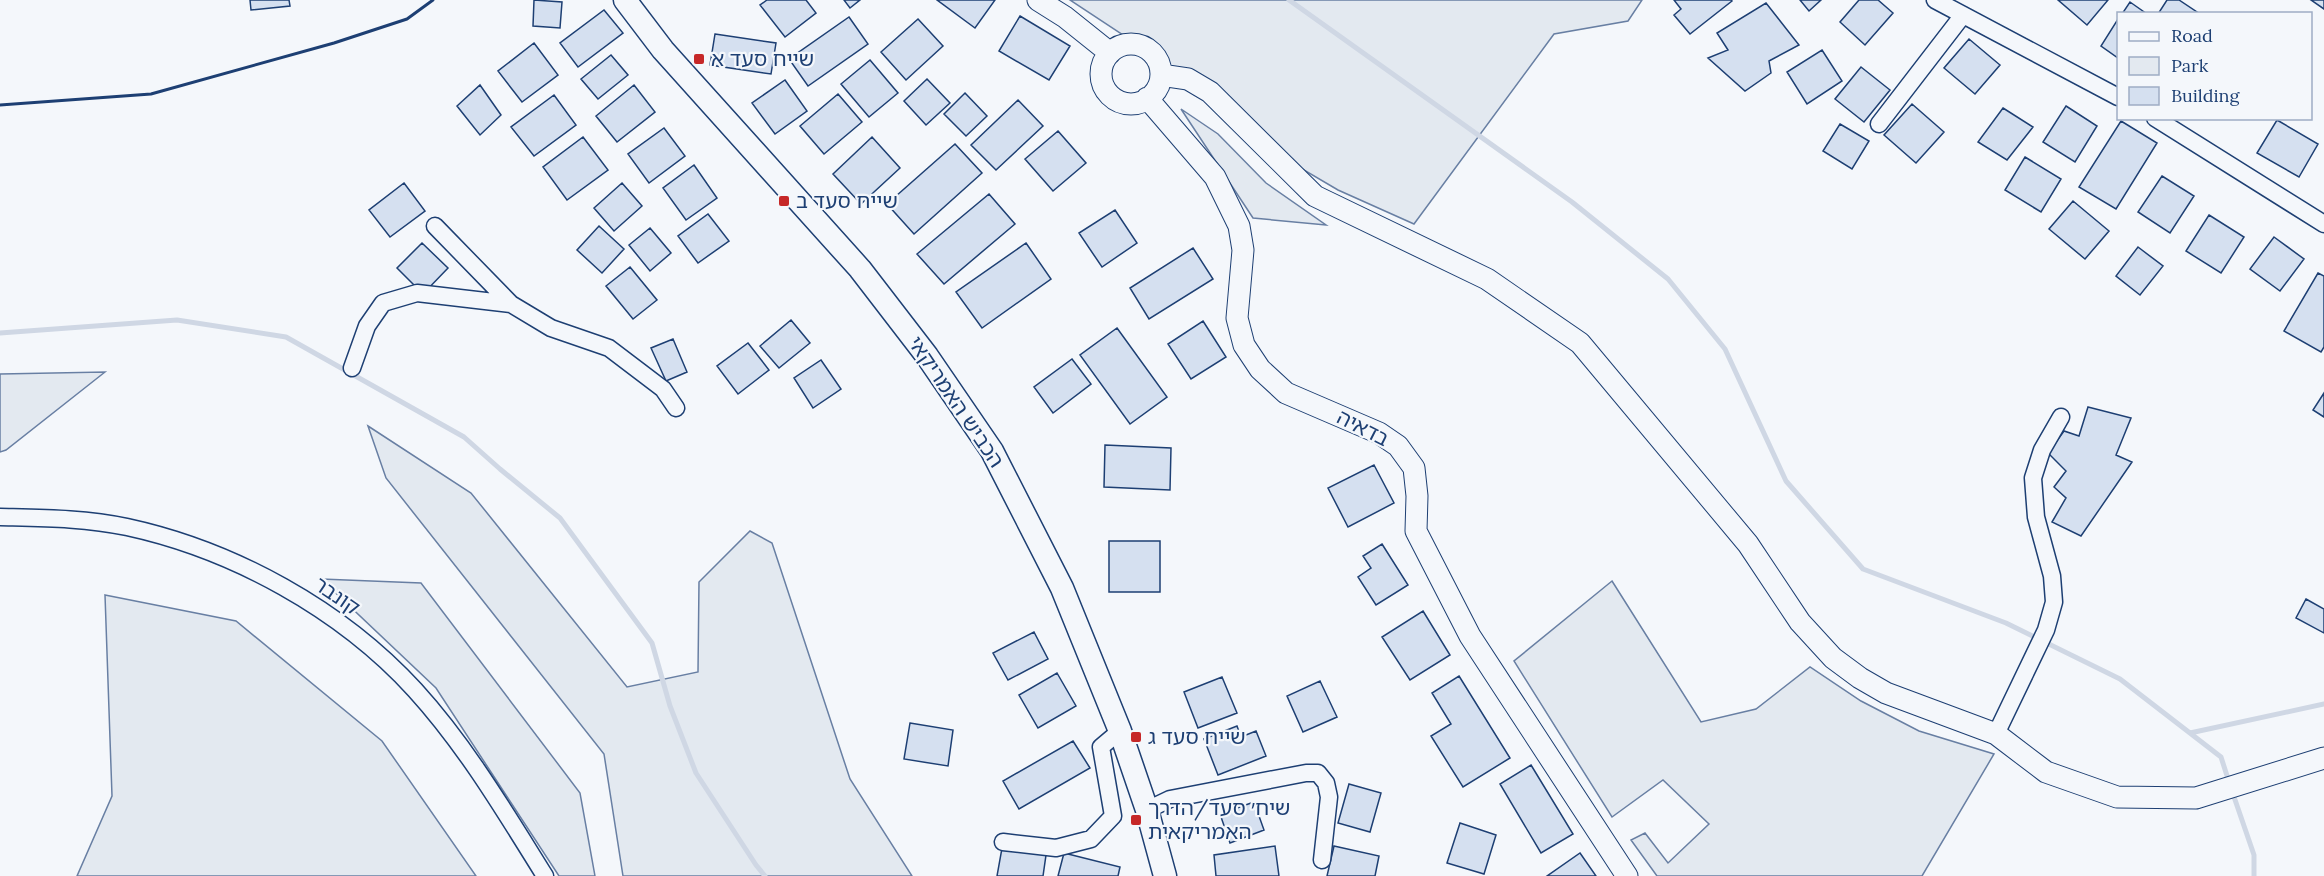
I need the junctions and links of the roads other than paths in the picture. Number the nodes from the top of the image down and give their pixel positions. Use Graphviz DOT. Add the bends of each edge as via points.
graph roads {
  1 [pos="625,0"];
  2 [pos="1038,0"];
  3 [pos="1935,0"];
  4 [pos="1963,15"];
  5 [pos="1110,53"];
  6 [pos="1161,75"];
  7 [pos="2117,96"];
  8 [pos="1148,98"];
  9 [pos="2158,120"];
  10 [pos="1879,124"];
  11 [pos="2324,224"];
  12 [pos="435,226"];
  13 [pos="511,304"];
  14 [pos="352,368"];
  15 [pos="676,408"];
  16 [pos="2061,417"];
  17 [pos="0,517"];
  18 [pos="1120,731"];
  19 [pos="1996,734"];
  20 [pos="2324,758"];
  21 [pos="1147,810"];
  22 [pos="1003,842"];
  23 [pos="1322,860"];
  24 [pos="545,876"];
  25 [pos="1165,876"];
  26 [pos="1627,876"];
  1 -- 18 [label="main road, הכביש האמריקאי" via="663,50 860,269 987,442 1062,588"];
  2 -- 5 [label="street"];
  3 -- 4 [label="street"];
  4 -- 7 [label="street"];
  4 -- 10 [label="street"];
  5 -- 6 [label="street" via="1128,44 1143,46 1157,60"];
  5 -- 8 [label="street" via="1101,70 1106,90 1122,102"];
  6 -- 8 [label="street"];
  6 -- 19 [label="street" via="1188,79 1210,92 1315,196 1487,279 1580,343 1748,544 1800,622 1833,658 1886,693"];
  8 -- 26 [label="street, בדאיה" via="1215,177 1239,226 1243,250 1237,318 1244,345 1260,369 1286,393 1379,433 1398,446 1414,468 1416,531 1470,636"];
  9 -- 11 [label="street"];
  12 -- 13 [label="street"];
  13 -- 14 [label="street" via="417,293 383,303 367,326"];
  13 -- 15 [label="street" via="551,328 609,348 663,389"];
  16 -- 19 [label="street" via="2042,450 2033,478 2036,517 2052,576 2054,602 2046,630"];
  17 -- 24 [label="street, קונבר" via="80,520 182,542 241,566 304,600 363,641 414,689 464,750"];
  18 -- 21 [label="main road, הכביש האמריקאי"];
  18 -- 22 [label="street" via="1101,747 1113,816 1090,839 1056,848"];
  19 -- 20 [label="street" via="2046,772 2117,797 2196,798"];
  21 -- 23 [label="street" via="1170,799 1318,773 1326,783 1329,797"];
  21 -- 25 [label="main road, הכביש האמריקאי"];
}
